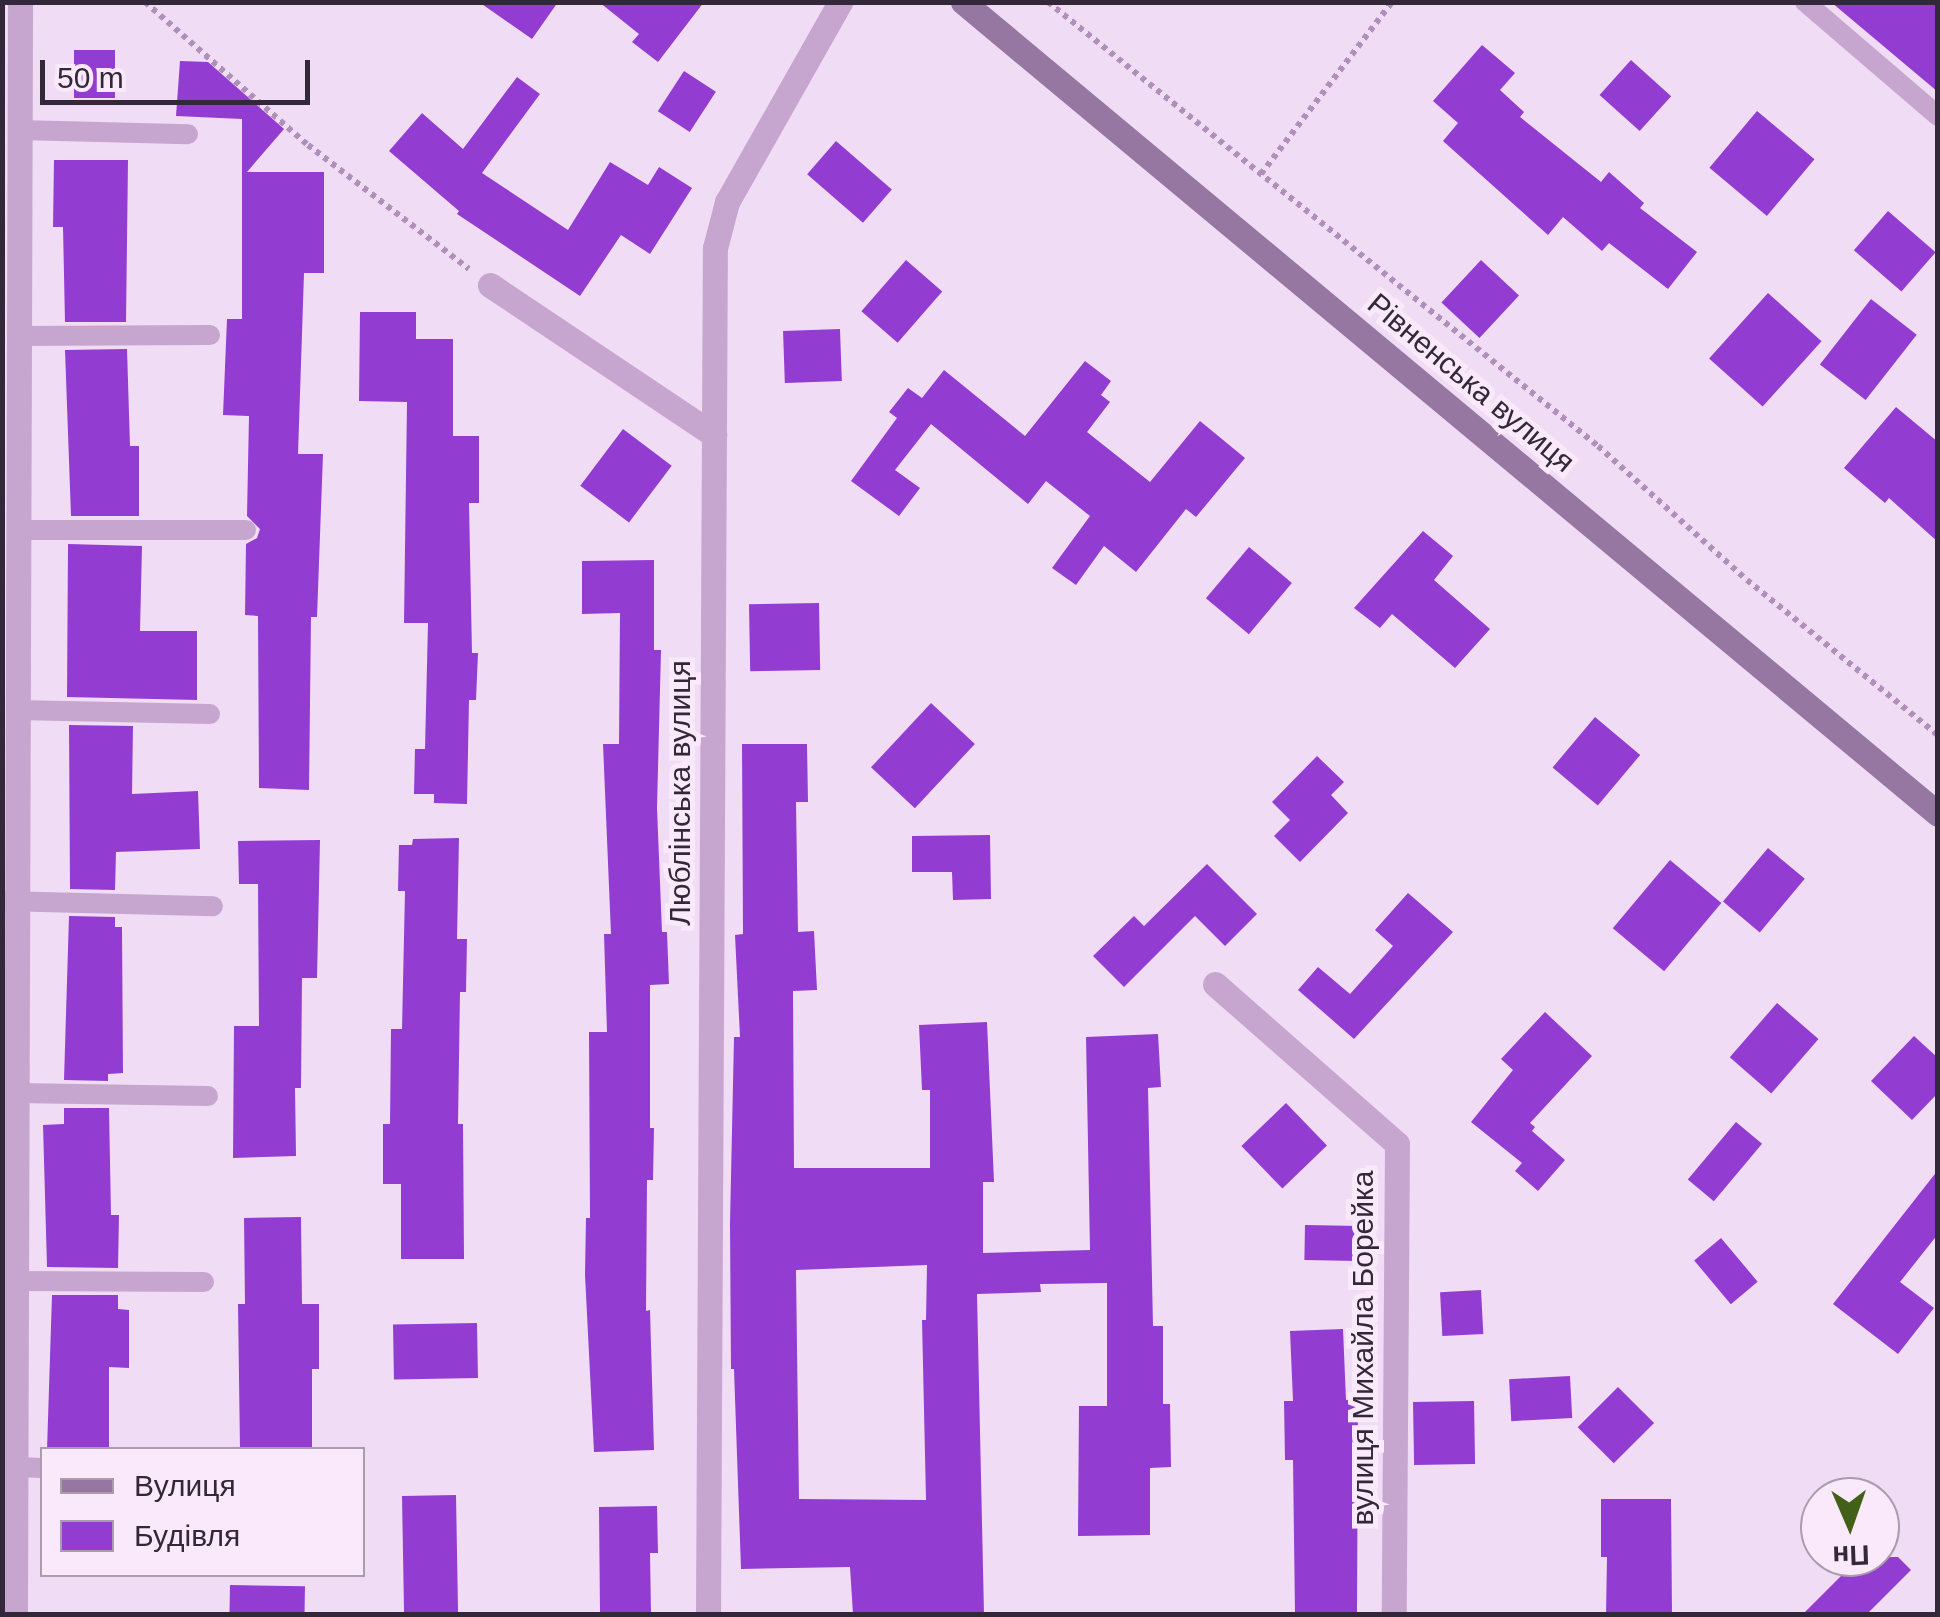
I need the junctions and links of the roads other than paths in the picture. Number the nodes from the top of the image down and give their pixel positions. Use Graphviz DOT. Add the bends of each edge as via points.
graph roads {
  1 [pos="20,2"];
  2 [pos="840,2"];
  3 [pos="963,2"];
  4 [pos="1806,2"];
  5 [pos="11,40"];
  6 [pos="1938,116"];
  7 [pos="19,130"];
  8 [pos="188,134"];
  9 [pos="10,257"];
  10 [pos="490,285"];
  11 [pos="18,336"];
  12 [pos="210,336"];
  13 [pos="714,435"];
  14 [pos="10,475"];
  15 [pos="17,530"];
  16 [pos="246,530"];
  17 [pos="11,695"];
  18 [pos="210,714"];
  19 [pos="1938,814"];
  20 [pos="9,901"];
  21 [pos="214,906"];
  22 [pos="1215,984"];
  23 [pos="208,1096"];
  24 [pos="11,1107"];
  25 [pos="15,1281"];
  26 [pos="204,1282"];
  27 [pos="9,1333"];
  28 [pos="15,1467"];
  29 [pos="40,1468"];
  30 [pos="9,1544"];
  31 [pos="15,1614"];
  32 [pos="708,1614"];
  33 [pos="1394,1614"];
  1 -- 5 [label="street"];
  2 -- 13 [label="street, Люблінська вулиця" via="727,202 716,248"];
  3 -- 19 [label="main road, Рівненська вулиця"];
  4 -- 6 [label="lane"];
  5 -- 7 [label="street"];
  7 -- 8 [label="lane"];
  7 -- 9 [label="street"];
  9 -- 11 [label="street"];
  10 -- 13 [label="street"];
  11 -- 12 [label="lane"];
  11 -- 14 [label="street"];
  13 -- 32 [label="street, Люблінська вулиця"];
  14 -- 15 [label="street"];
  15 -- 16 [label="lane"];
  15 -- 17 [label="street"];
  17 -- 18 [label="lane"];
  17 -- 20 [label="street"];
  20 -- 21 [label="lane"];
  20 -- 24 [label="street"];
  22 -- 33 [label="street, вулиця Михайла Борейка" via="1396,1144"];
  23 -- 24 [label="lane"];
  24 -- 25 [label="street"];
  25 -- 26 [label="lane"];
  25 -- 27 [label="street"];
  27 -- 28 [label="street"];
  28 -- 29 [label="lane"];
  28 -- 30 [label="street"];
  30 -- 31 [label="street"];
}
